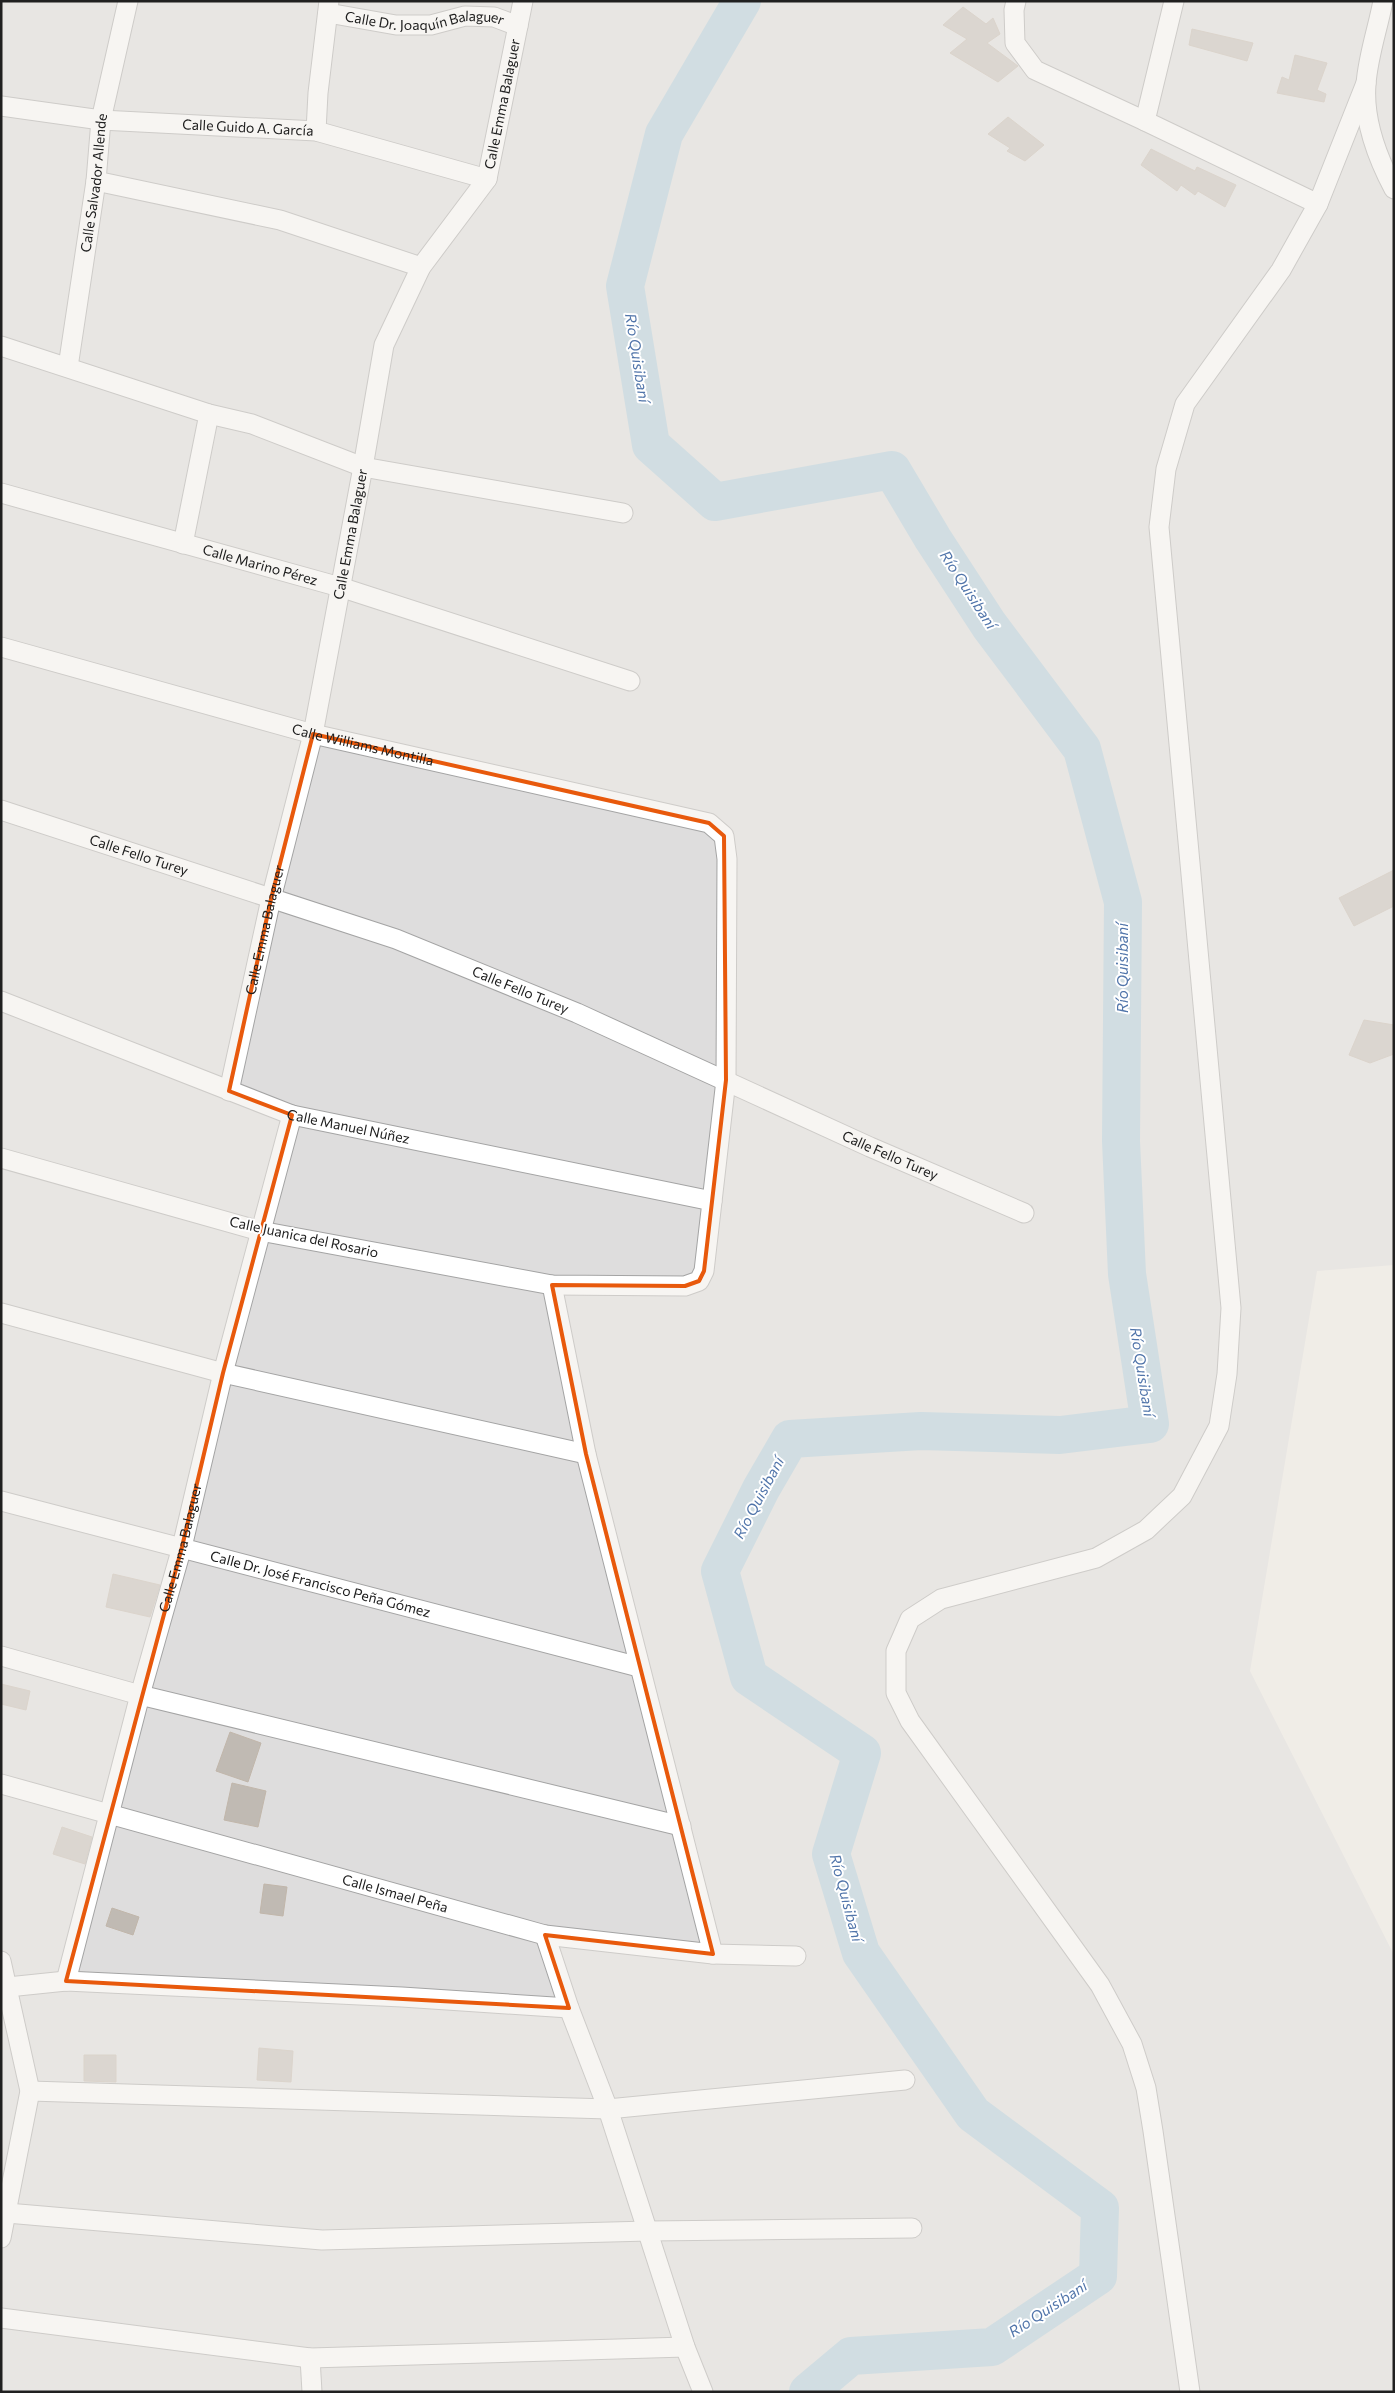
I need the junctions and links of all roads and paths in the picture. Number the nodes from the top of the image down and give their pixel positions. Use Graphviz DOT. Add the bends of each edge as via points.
graph roads {
  1 [pos="128,1"];
  2 [pos="523,1"];
  3 [pos="1016,1"];
  4 [pos="1174,1"];
  5 [pos="1383,1"];
  6 [pos="328,7"];
  7 [pos="518,26"];
  8 [pos="1366,83"];
  9 [pos="1,106"];
  10 [pos="101,120"];
  11 [pos="1145,121"];
  12 [pos="316,131"];
  13 [pos="487,179"];
  14 [pos="96,181"];
  15 [pos="1394,189"];
  16 [pos="1318,204"];
  17 [pos="421,267"];
  18 [pos="1,346"];
  19 [pos="68,367"];
  20 [pos="209,414"];
  21 [pos="363,467"];
  22 [pos="1,493"];
  23 [pos="623,513"];
  24 [pos="183,544"];
  25 [pos="340,587"];
  26 [pos="1,648"];
  27 [pos="630,681"];
  28 [pos="313,734"];
  29 [pos="1,810"];
  30 [pos="271,899"];
  31 [pos="1,1001"];
  32 [pos="726,1080"];
  33 [pos="229,1091"];
  34 [pos="292,1115"];
  35 [pos="1,1158"];
  36 [pos="712,1201"];
  37 [pos="1024,1213"];
  38 [pos="260,1231"];
  39 [pos="552,1285"];
  40 [pos="1,1313"];
  41 [pos="223,1373"];
  42 [pos="586,1454"];
  43 [pos="1,1502"];
  44 [pos="182,1548"];
  45 [pos="1,1656"];
  46 [pos="639,1667"];
  47 [pos="140,1695"];
  48 [pos="1,1784"];
  49 [pos="110,1815"];
  50 [pos="681,1826"];
  51 [pos="545,1935"];
  52 [pos="713,1954"];
  53 [pos="796,1956"];
  54 [pos="1,1961"];
  55 [pos="66,1981"];
  56 [pos="8,1988"];
  57 [pos="569,2008"];
  58 [pos="905,2080"];
  59 [pos="30,2091"];
  60 [pos="608,2110"];
  61 [pos="7,2213"];
  62 [pos="912,2228"];
  63 [pos="648,2231"];
  64 [pos="1,2238"];
  65 [pos="1,2318"];
  66 [pos="685,2346"];
  67 [pos="310,2358"];
  68 [pos="312,2392"];
  69 [pos="703,2392"];
  70 [pos="1190,2392"];
  1 -- 10 [label="street, Calle Salvador Allende"];
  2 -- 7 [label="street, Calle Emma Balaguer"];
  3 -- 11 [label="street" via="1015,43 1035,70"];
  4 -- 11 [label="street"];
  5 -- 8 [label="street"];
  6 -- 7 [label="street, Calle Dr. Joaquín Balaguer" via="396,25 431,25 465,16 494,17"];
  6 -- 12 [label="street"];
  7 -- 13 [label="street, Calle Emma Balaguer"];
  8 -- 15 [label="street" via="1370,132"];
  8 -- 16 [label="street"];
  9 -- 10 [label="street, Calle Guido A. García"];
  10 -- 12 [label="street, Calle Guido A. García"];
  10 -- 14 [label="street, Calle Salvador Allende"];
  11 -- 16 [label="street"];
  12 -- 13 [label="street, Calle Guido A. García"];
  13 -- 17 [label="street, Calle Emma Balaguer"];
  14 -- 17 [label="street" via="280,220"];
  14 -- 19 [label="street, Calle Salvador Allende"];
  16 -- 70 [label="street" via="1281,270 1185,404 1166,469 1159,527 1231,1308 1227,1374 1219,1426 1182,1496 1146,1530 1096,1558 941,1599 910,1619 896,1651 896,1693 910,1721 1100,1985 1132,2044 1146,2088"];
  17 -- 21 [label="street, Calle Emma Balaguer" via="384,345"];
  18 -- 19 [label="street"];
  19 -- 20 [label="street"];
  20 -- 21 [label="street" via="252,424"];
  20 -- 24 [label="street"];
  21 -- 23 [label="street"];
  21 -- 25 [label="street, Calle Emma Balaguer"];
  22 -- 24 [label="street, Calle Marino Pérez"];
  24 -- 25 [label="street, Calle Marino Pérez"];
  25 -- 27 [label="street, Calle Marino Pérez"];
  25 -- 28 [label="street, Calle Emma Balaguer"];
  26 -- 28 [label="street, Calle Williams Montilla"];
  28 -- 30 [label="street, Calle Emma Balaguer"];
  28 -- 32 [label="street, Calle Williams Montilla" via="709,823 724,836 727,859"];
  29 -- 30 [label="street, Calle Fello Turey"];
  30 -- 32 [label="street, Calle Fello Turey" via="396,939 577,1013"];
  30 -- 33 [label="street, Calle Emma Balaguer"];
  31 -- 33 [label="street, Calle Manuel Núñez"];
  32 -- 36 [label="street"];
  32 -- 37 [label="street, Calle Fello Turey"];
  33 -- 34 [label="street, Calle Manuel Núñez"];
  34 -- 36 [label="street, Calle Manuel Núñez"];
  34 -- 38 [label="street, Calle Emma Balaguer"];
  35 -- 38 [label="street, Calle Juanica del Rosario"];
  36 -- 39 [label="street, Calle Juanica del Rosario" via="704,1271 699,1281 685,1286"];
  38 -- 39 [label="street, Calle Juanica del Rosario"];
  38 -- 41 [label="street, Calle Emma Balaguer"];
  39 -- 42 [label="street"];
  40 -- 41 [label="street"];
  41 -- 42 [label="street"];
  41 -- 44 [label="street, Calle Emma Balaguer"];
  42 -- 46 [label="street"];
  43 -- 44 [label="street, Calle Dr. José Francisco Peña Gómez"];
  44 -- 46 [label="street, Calle Dr. José Francisco Peña Gómez"];
  44 -- 47 [label="street, Calle Emma Balaguer"];
  45 -- 47 [label="street"];
  46 -- 50 [label="street"];
  47 -- 49 [label="street, Calle Emma Balaguer"];
  47 -- 50 [label="street"];
  48 -- 49 [label="street, Calle Ismael Peña"];
  49 -- 51 [label="street, Calle Ismael Peña"];
  49 -- 55 [label="street, Calle Emma Balaguer"];
  50 -- 52 [label="street"];
  51 -- 52 [label="street, Calle Ismael Peña"];
  51 -- 57 [label="street"];
  52 -- 53 [label="street, Calle Ismael Peña"];
  54 -- 56 [label="street"];
  55 -- 56 [label="street"];
  55 -- 57 [label="street"];
  56 -- 59 [label="street"];
  57 -- 60 [label="street"];
  58 -- 60 [label="street"];
  59 -- 60 [label="street"];
  59 -- 61 [label="street"];
  60 -- 63 [label="street"];
  61 -- 63 [label="street" via="322,2240"];
  61 -- 64 [label="street"];
  62 -- 63 [label="street"];
  63 -- 66 [label="street"];
  65 -- 67 [label="street"];
  66 -- 67 [label="street"];
  66 -- 69 [label="street"];
  67 -- 68 [label="street"];
}
